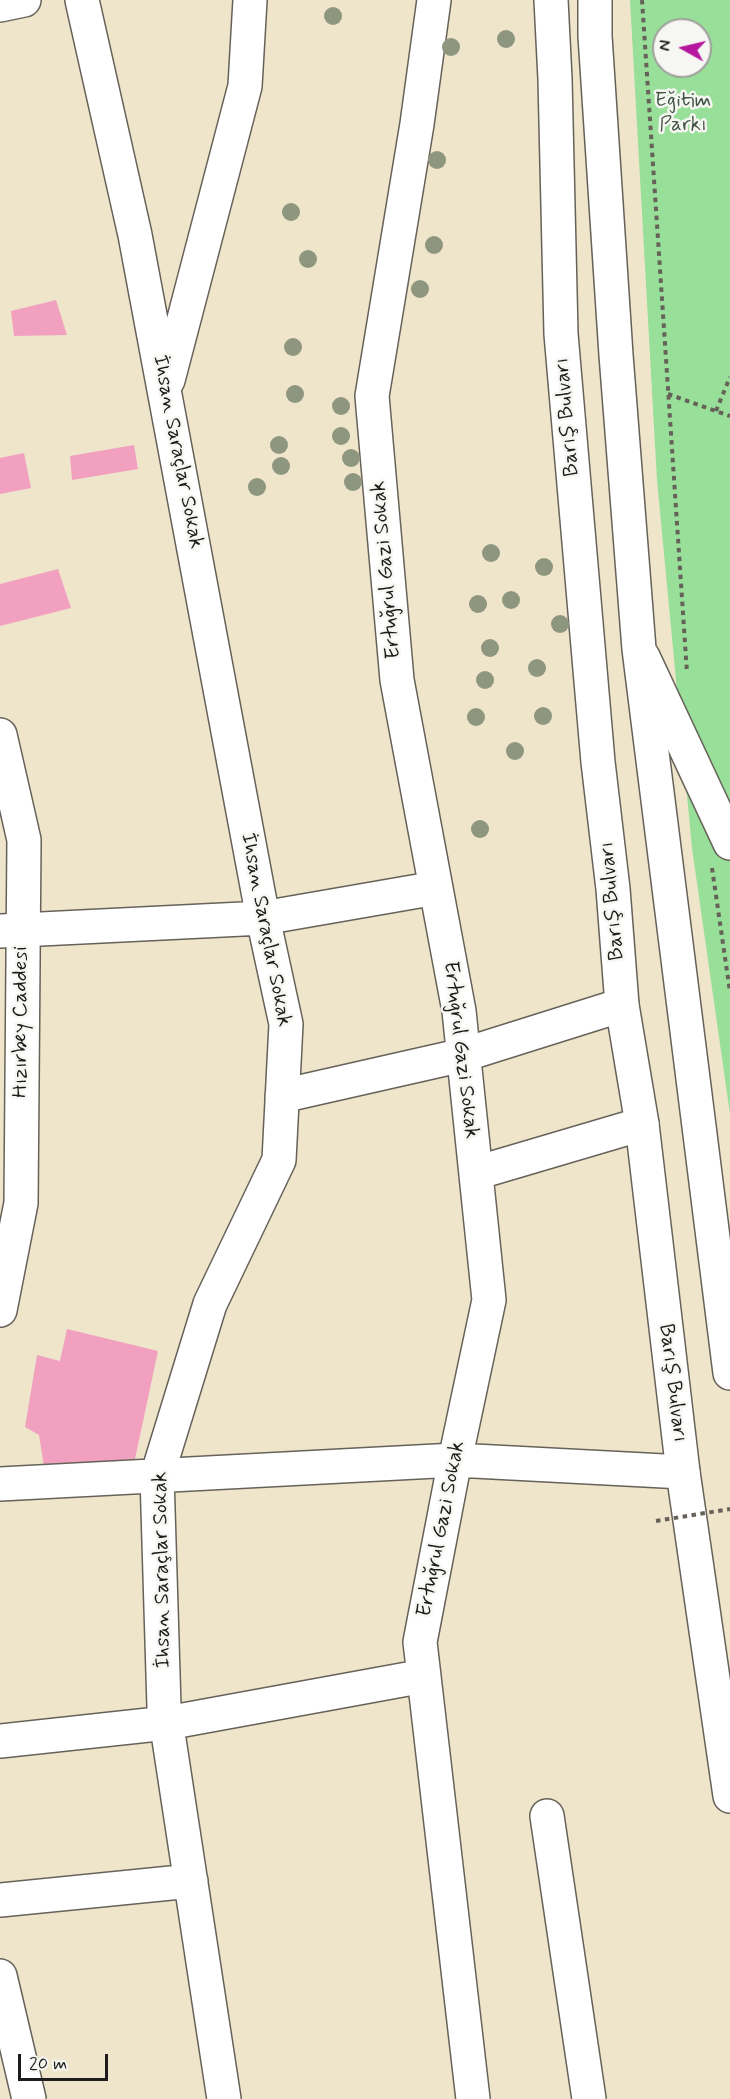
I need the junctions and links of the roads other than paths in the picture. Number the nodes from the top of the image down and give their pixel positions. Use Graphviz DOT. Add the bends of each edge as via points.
graph roads {
  1 [pos="24,0"];
  2 [pos="82,0"];
  3 [pos="250,0"];
  4 [pos="434,0"];
  5 [pos="551,0"];
  6 [pos="595,0"];
  7 [pos="0,5"];
  8 [pos="165,390"];
  9 [pos="639,649"];
  10 [pos="0,735"];
  11 [pos="720,850"];
  12 [pos="436,888"];
  13 [pos="262,918"];
  14 [pos="11,930"];
  15 [pos="622,1005"];
  16 [pos="11,1028"];
  17 [pos="463,1055"];
  18 [pos="282,1096"];
  19 [pos="642,1124"];
  20 [pos="476,1173"];
  21 [pos="0,1310"];
  22 [pos="730,1373"];
  23 [pos="455,1460"];
  24 [pos="683,1472"];
  25 [pos="157,1476"];
  26 [pos="0,1484"];
  27 [pos="424,1676"];
  28 [pos="167,1723"];
  29 [pos="0,1741"];
  30 [pos="730,1796"];
  31 [pos="547,1816"];
  32 [pos="191,1881"];
  33 [pos="0,1900"];
  34 [pos="0,1976"];
  35 [pos="29,2099"];
  36 [pos="224,2099"];
  37 [pos="473,2099"];
  38 [pos="589,2099"];
  1 -- 7 [label="street"];
  2 -- 8 [label="street, İhsan Saraçlar Sokak" via="135,234"];
  3 -- 8 [label="street" via="245,86"];
  4 -- 12 [label="street, Ertuğrul Gazi Sokak" via="372,396 397,680"];
  5 -- 15 [label="street, Barış Bulvarı" via="561,334"];
  6 -- 9 [label="street" via="614,331"];
  8 -- 13 [label="street, İhsan Saraçlar Sokak"];
  9 -- 11 [label="street"];
  9 -- 22 [label="street"];
  10 -- 14 [label="street, Hızırbey Caddesi" via="24,840"];
  12 -- 13 [label="street"];
  12 -- 17 [label="street, Ertuğrul Gazi Sokak" via="459,1011"];
  13 -- 14 [label="street"];
  13 -- 18 [label="street, İhsan Saraçlar Sokak" via="286,1024"];
  14 -- 16 [label="street, Hızırbey Caddesi"];
  15 -- 17 [label="street"];
  15 -- 19 [label="street, Barış Bulvarı"];
  16 -- 21 [label="street, Hızırbey Caddesi" via="21,1203"];
  17 -- 18 [label="street"];
  17 -- 20 [label="street, Ertuğrul Gazi Sokak"];
  18 -- 25 [label="street, İhsan Saraçlar Sokak" via="279,1160 210,1304"];
  19 -- 20 [label="street"];
  19 -- 24 [label="street, Barış Bulvarı"];
  20 -- 23 [label="street, Ertuğrul Gazi Sokak" via="489,1300"];
  23 -- 24 [label="street"];
  23 -- 25 [label="street"];
  23 -- 27 [label="street, Ertuğrul Gazi Sokak" via="420,1642"];
  24 -- 30 [label="street, Barış Bulvarı"];
  25 -- 26 [label="street"];
  25 -- 28 [label="street, İhsan Saraçlar Sokak"];
  27 -- 28 [label="street"];
  27 -- 37 [label="street, Ertuğrul Gazi Sokak"];
  28 -- 29 [label="street"];
  28 -- 32 [label="street, İhsan Saraçlar Sokak"];
  31 -- 38 [label="street"];
  32 -- 33 [label="street"];
  32 -- 36 [label="street, İhsan Saraçlar Sokak"];
  34 -- 35 [label="street"];
}
